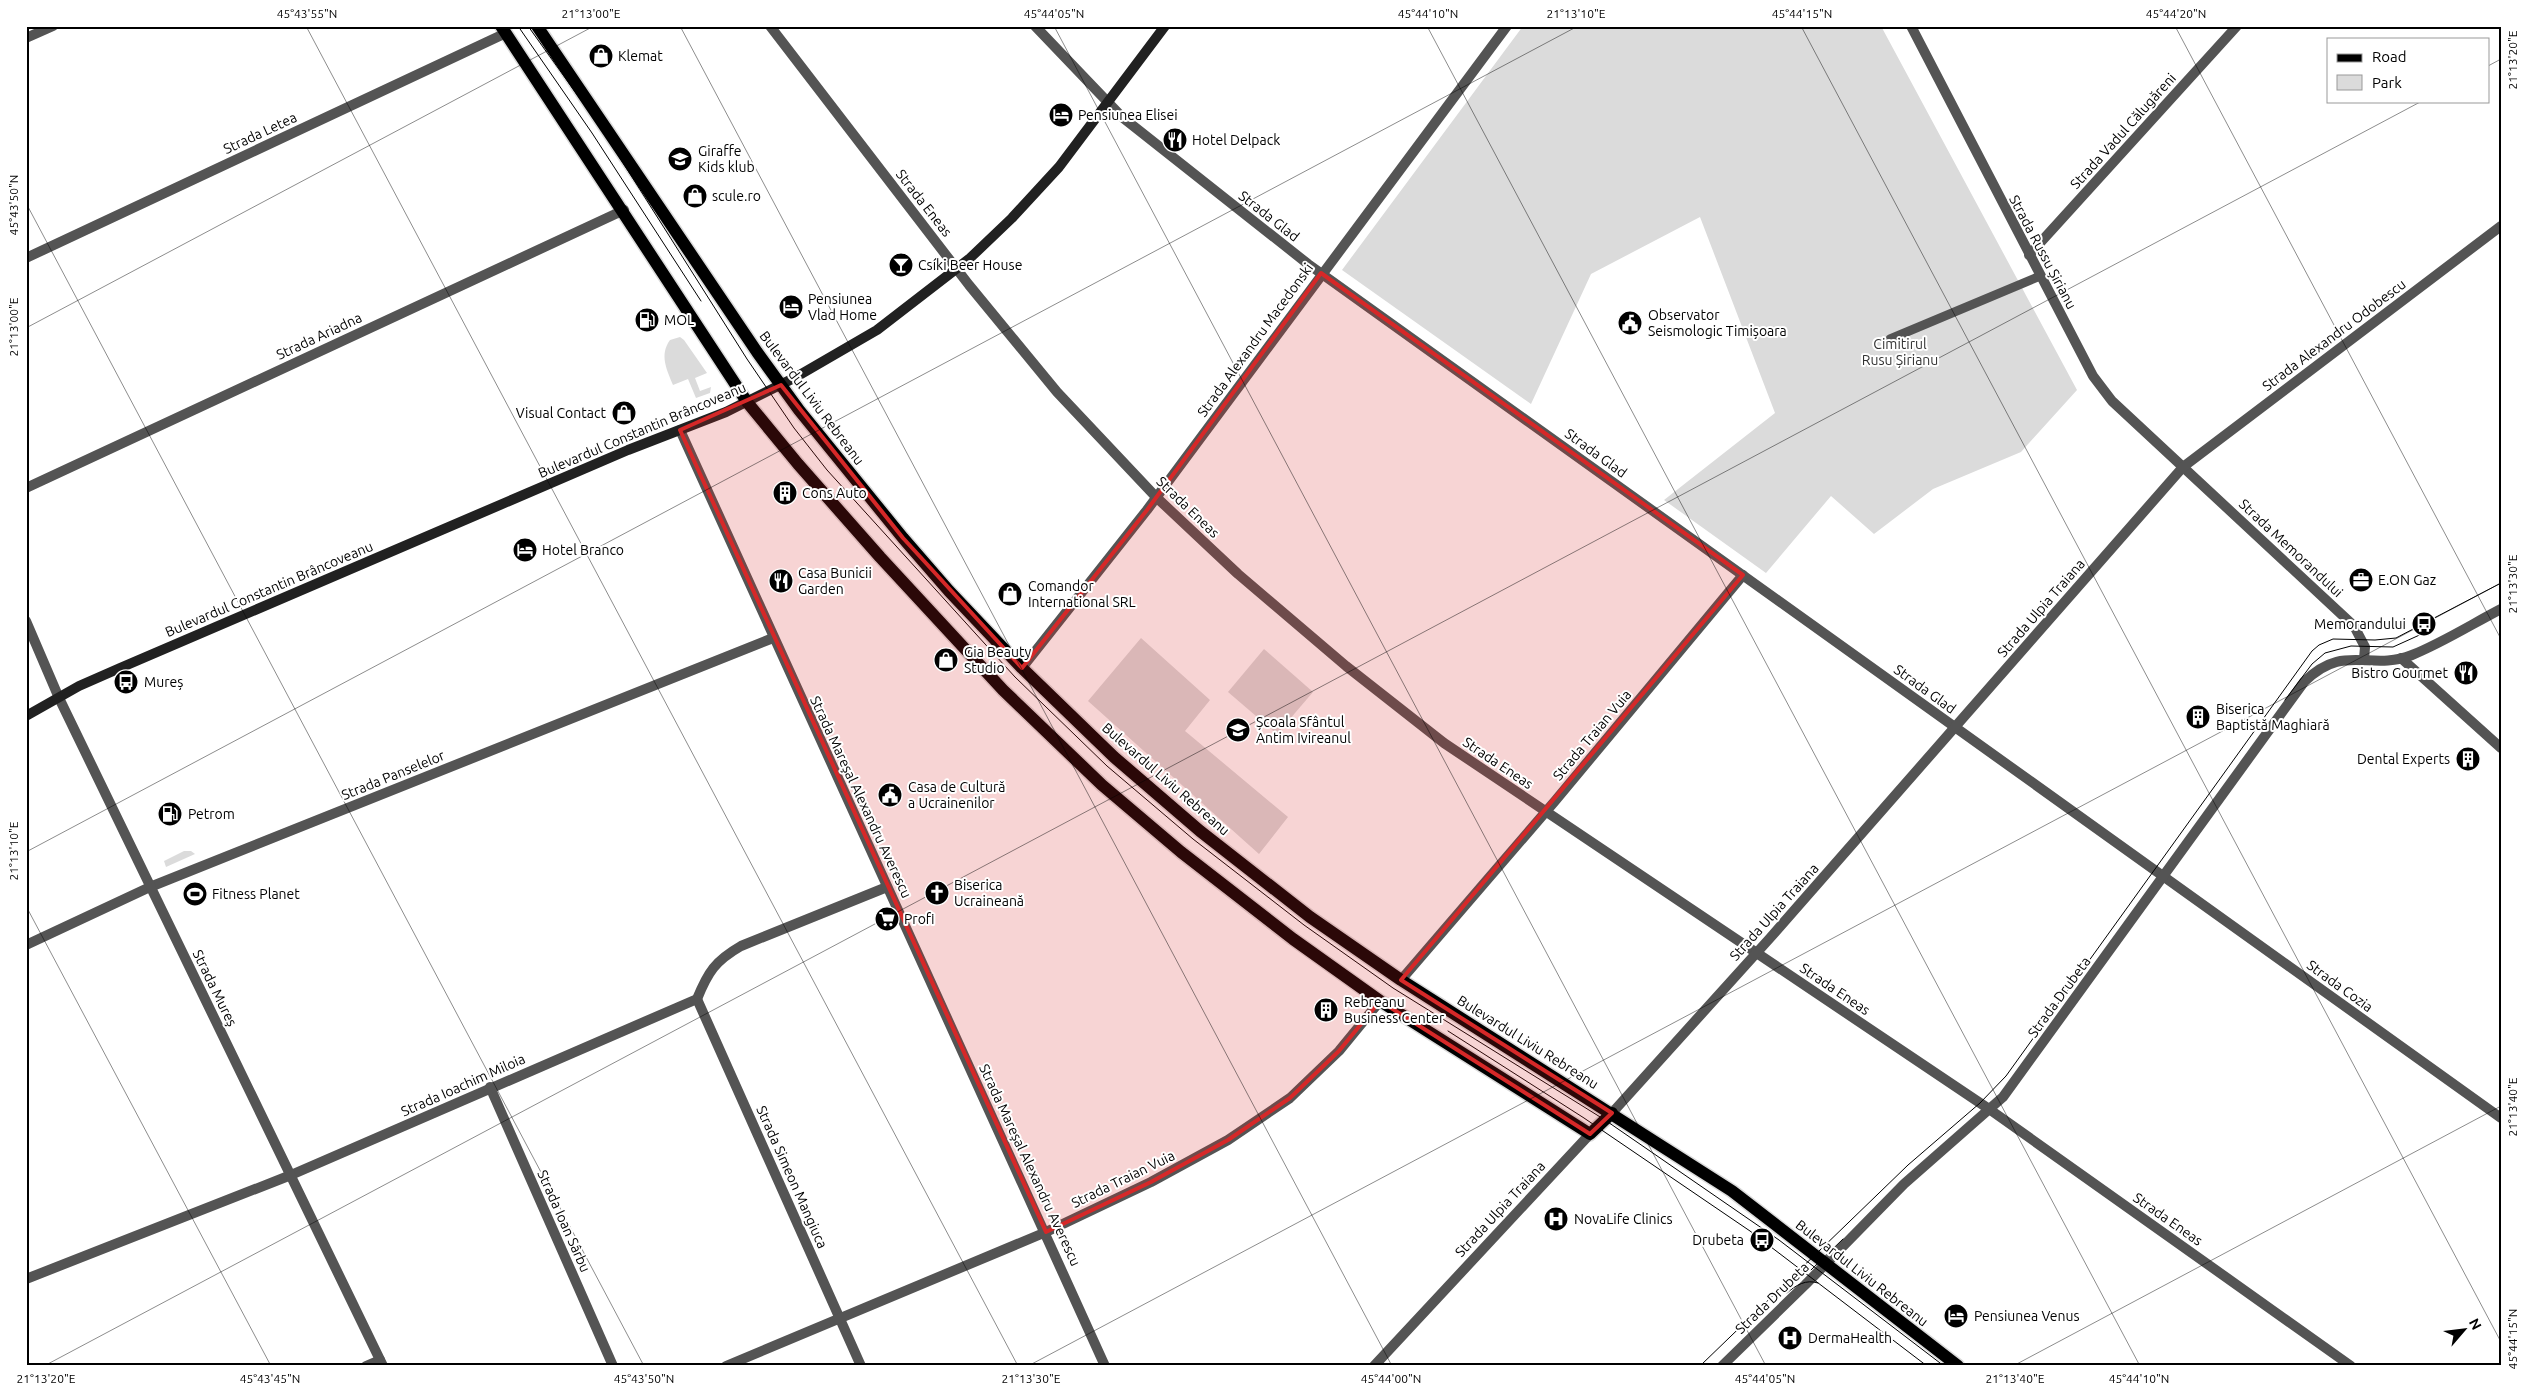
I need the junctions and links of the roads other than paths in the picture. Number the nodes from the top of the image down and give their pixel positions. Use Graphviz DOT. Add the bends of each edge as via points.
graph roads {
  1 [pos="53,26"];
  2 [pos="537,26"];
  3 [pos="770,26"];
  4 [pos="1035,26"];
  5 [pos="1165,26"];
  6 [pos="1507,26"];
  7 [pos="1911,26"];
  8 [pos="2237,26"];
  9 [pos="504,30"];
  10 [pos="26,38"];
  11 [pos="1108,104"];
  12 [pos="624,210"];
  13 [pos="2501,226"];
  14 [pos="2029,255"];
  15 [pos="26,258"];
  16 [pos="957,268"];
  17 [pos="1321,273"];
  18 [pos="2040,276"];
  19 [pos="1890,339"];
  20 [pos="781,385"];
  21 [pos="747,402"];
  22 [pos="680,430"];
  23 [pos="2183,467"];
  24 [pos="26,488"];
  25 [pos="1156,497"];
  26 [pos="1743,575"];
  27 [pos="2501,609"];
  28 [pos="26,621"];
  29 [pos="773,638"];
  30 [pos="2401,658"];
  31 [pos="2364,659"];
  32 [pos="1022,668"];
  33 [pos="59,698"];
  34 [pos="26,716"];
  35 [pos="1956,728"];
  36 [pos="2501,748"];
  37 [pos="1546,812"];
  38 [pos="2163,877"];
  39 [pos="150,887"];
  40 [pos="887,887"];
  41 [pos="26,945"];
  42 [pos="1757,953"];
  43 [pos="1401,980"];
  44 [pos="697,999"];
  45 [pos="1380,1000"];
  46 [pos="490,1087"];
  47 [pos="1989,1109"];
  48 [pos="1612,1113"];
  49 [pos="2501,1118"];
  50 [pos="1590,1134"];
  51 [pos="291,1175"];
  52 [pos="1046,1232"];
  53 [pos="1826,1264"];
  54 [pos="26,1279"];
  55 [pos="841,1318"];
  56 [pos="381,1363"];
  57 [pos="366,1366"];
  58 [pos="612,1366"];
  59 [pos="726,1366"];
  60 [pos="861,1366"];
  61 [pos="1106,1366"];
  62 [pos="1374,1366"];
  63 [pos="1722,1366"];
  64 [pos="1958,1366"];
  65 [pos="2351,1366"];
  1 -- 10 [label="street"];
  2 -- 20 [label="main road, Bulevardul Liviu Rebreanu"];
  3 -- 16 [label="street, Strada Eneas"];
  4 -- 11 [label="street, Strada Glad"];
  5 -- 11 [label="main road, Bulevardul Constantin Brâncoveanu"];
  6 -- 17 [label="street, Strada Alexandru Macedonski"];
  7 -- 14 [label="street, Strada Russu Șirianu"];
  8 -- 14 [label="street, Strada Vadul Călugăreni"];
  9 -- 12 [label="main road"];
  9 -- 15 [label="street, Strada Letea"];
  11 -- 16 [label="main road, Bulevardul Constantin Brâncoveanu" via="1038,190"];
  11 -- 17 [label="street, Strada Glad"];
  12 -- 21 [label="main road"];
  12 -- 24 [label="street, Strada Ariadna"];
  13 -- 23 [label="street, Strada Alexandru Odobescu"];
  14 -- 18 [label="street, Strada Russu Șirianu"];
  16 -- 20 [label="main road, Bulevardul Constantin Brâncoveanu" via="877,330"];
  16 -- 25 [label="street, Strada Eneas" via="1057,392"];
  17 -- 25 [label="street, Strada Alexandru Macedonski"];
  17 -- 26 [label="street, Strada Glad"];
  18 -- 19 [label="street"];
  18 -- 23 [label="street, Strada Russu Șirianu" via="2093,376 2112,401"];
  20 -- 21 [label="main road, Bulevardul Constantin Brâncoveanu"];
  20 -- 32 [label="main road, Bulevardul Liviu Rebreanu" via="903,538"];
  21 -- 22 [label="main road, Bulevardul Constantin Brâncoveanu"];
  21 -- 45 [label="main road" via="804,472 1003,690 1102,785 1285,934"];
  22 -- 29 [label="street, Strada Mareșal Alexandru Averescu"];
  22 -- 33 [label="main road, Bulevardul Constantin Brâncoveanu" via="120,668"];
  23 -- 31 [label="street, Strada Memorandului" via="2354,626 2365,647"];
  23 -- 35 [label="street, Strada Ulpia Traiana"];
  25 -- 32 [label="street, Strada Alexandru Macedonski"];
  25 -- 37 [label="street, Strada Eneas" via="1238,574 1346,666 1444,743"];
  26 -- 35 [label="street, Strada Glad"];
  26 -- 37 [label="street, Strada Traian Vuia"];
  27 -- 30 [label="street"];
  28 -- 33 [label="street, Strada Mureș"];
  29 -- 39 [label="street, Strada Panselelor"];
  29 -- 40 [label="street, Strada Mareșal Alexandru Averescu"];
  30 -- 31 [label="street, Strada Drubeta"];
  30 -- 36 [label="street"];
  31 -- 38 [label="street, Strada Drubeta" via="2326,664 2304,682"];
  32 -- 43 [label="main road, Bulevardul Liviu Rebreanu" via="1114,757 1200,831 1310,917"];
  33 -- 34 [label="main road, Bulevardul Constantin Brâncoveanu"];
  33 -- 39 [label="street, Strada Mureș"];
  35 -- 38 [label="street, Strada Glad"];
  35 -- 42 [label="street, Strada Ulpia Traiana"];
  37 -- 42 [label="street, Strada Eneas"];
  37 -- 43 [label="street, Strada Traian Vuia"];
  38 -- 47 [label="street, Strada Drubeta" via="2003,1097"];
  38 -- 49 [label="street, Strada Cozia"];
  39 -- 41 [label="street, Strada Panselelor"];
  39 -- 51 [label="street, Strada Mureș"];
  40 -- 44 [label="street" via="725,955 713,966"];
  40 -- 52 [label="street, Strada Mareșal Alexandru Averescu"];
  42 -- 47 [label="street, Strada Eneas"];
  42 -- 48 [label="street, Strada Ulpia Traiana"];
  43 -- 48 [label="main road, Bulevardul Liviu Rebreanu"];
  44 -- 46 [label="street, Strada Ioachim Miloia"];
  44 -- 55 [label="street, Strada Simeon Mangiuca"];
  45 -- 50 [label="main road"];
  45 -- 52 [label="street, Strada Traian Vuia" via="1339,1051 1290,1098 1228,1140"];
  46 -- 51 [label="street, Strada Ioachim Miloia"];
  46 -- 58 [label="street, Strada Ioan Sârbu"];
  47 -- 53 [label="street, Strada Drubeta" via="1904,1184"];
  47 -- 65 [label="street, Strada Eneas"];
  48 -- 50 [label="main road, Strada Ulpia Traiana"];
  48 -- 53 [label="main road, Bulevardul Liviu Rebreanu" via="1732,1191"];
  50 -- 62 [label="street, Strada Ulpia Traiana"];
  51 -- 54 [label="street, Strada Ioachim Miloia"];
  51 -- 56 [label="street, Strada Mureș"];
  52 -- 55 [label="street, Strada Traian Vuia"];
  52 -- 61 [label="street, Strada Mareșal Alexandru Averescu"];
  53 -- 63 [label="street, Strada Drubeta"];
  53 -- 64 [label="main road, Bulevardul Liviu Rebreanu"];
  55 -- 59 [label="street, Strada Traian Vuia"];
  55 -- 60 [label="street, Strada Simeon Mangiuca"];
  56 -- 57 [label="street"];
}
